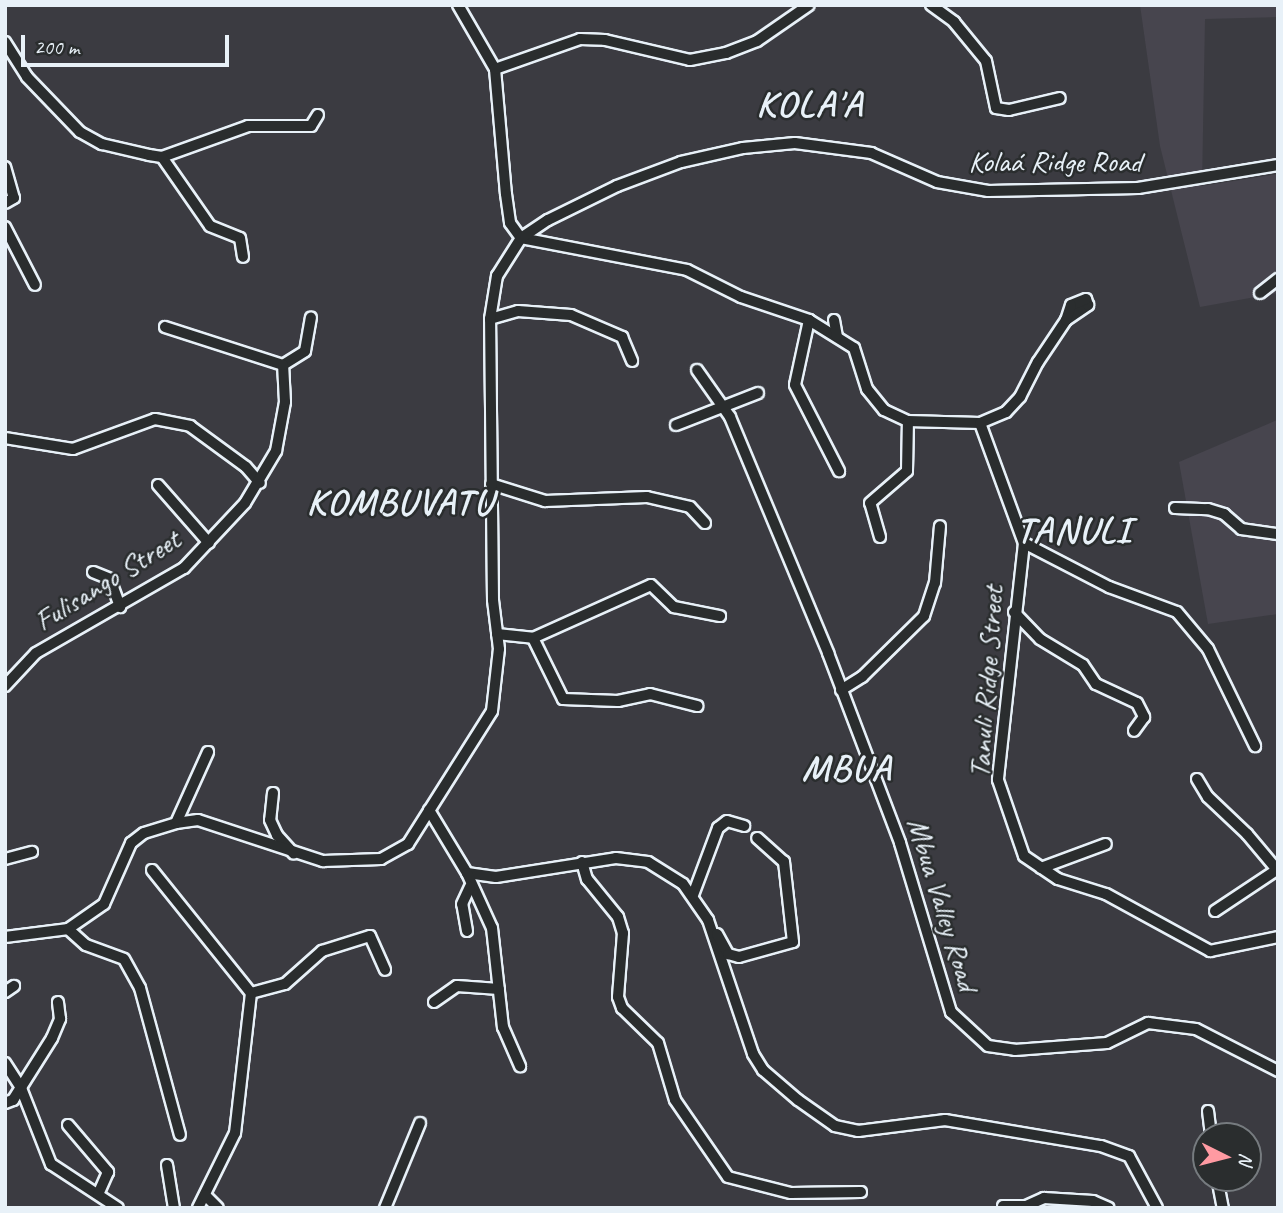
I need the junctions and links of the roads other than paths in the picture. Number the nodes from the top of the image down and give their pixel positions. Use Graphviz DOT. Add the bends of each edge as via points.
graph roads {
  1 [pos="458,5"];
  2 [pos="809,5"];
  3 [pos="931,5"];
  4 [pos="5,42"];
  5 [pos="495,69"];
  6 [pos="1060,98"];
  7 [pos="318,115"];
  8 [pos="162,157"];
  9 [pos="1278,165"];
  10 [pos="5,167"];
  11 [pos="5,203"];
  12 [pos="5,227"];
  13 [pos="521,238"];
  14 [pos="243,257"];
  15 [pos="1278,279"];
  16 [pos="35,285"];
  17 [pos="1260,293"];
  18 [pos="311,318"];
  19 [pos="490,319"];
  20 [pos="809,320"];
  21 [pos="834,320"];
  22 [pos="1066,320"];
  23 [pos="165,327"];
  24 [pos="837,337"];
  25 [pos="632,361"];
  26 [pos="283,365"];
  27 [pos="697,370"];
  28 [pos="758,393"];
  29 [pos="726,409"];
  30 [pos="908,421"];
  31 [pos="980,423"];
  32 [pos="676,425"];
  33 [pos="5,438"];
  34 [pos="839,471"];
  35 [pos="260,483"];
  36 [pos="158,485"];
  37 [pos="491,485"];
  38 [pos="1175,508"];
  39 [pos="705,523"];
  40 [pos="940,526"];
  41 [pos="1278,534"];
  42 [pos="880,537"];
  43 [pos="209,542"];
  44 [pos="1024,543"];
  45 [pos="93,572"];
  46 [pos="120,607"];
  47 [pos="1014,612"];
  48 [pos="720,616"];
  49 [pos="497,634"];
  50 [pos="533,638"];
  51 [pos="5,686"];
  52 [pos="841,690"];
  53 [pos="697,706"];
  54 [pos="1134,731"];
  55 [pos="1255,746"];
  56 [pos="208,752"];
  57 [pos="1197,779"];
  58 [pos="273,793"];
  59 [pos="429,810"];
  60 [pos="176,823"];
  61 [pos="744,826"];
  62 [pos="757,838"];
  63 [pos="1105,844"];
  64 [pos="32,852"];
  65 [pos="296,856"];
  66 [pos="5,859"];
  67 [pos="582,862"];
  68 [pos="1041,868"];
  69 [pos="152,870"];
  70 [pos="1276,871"];
  71 [pos="467,873"];
  72 [pos="470,887"];
  73 [pos="693,894"];
  74 [pos="1215,911"];
  75 [pos="708,920"];
  76 [pos="68,929"];
  77 [pos="467,931"];
  78 [pos="5,937"];
  79 [pos="1278,937"];
  80 [pos="385,970"];
  81 [pos="499,989"];
  82 [pos="251,993"];
  83 [pos="58,1002"];
  84 [pos="434,1002"];
  85 [pos="5,1063"];
  86 [pos="520,1066"];
  87 [pos="1278,1071"];
  88 [pos="21,1088"];
  89 [pos="5,1102"];
  90 [pos="1208,1111"];
  91 [pos="1209,1122"];
  92 [pos="420,1123"];
  93 [pos="68,1125"];
  94 [pos="180,1135"];
  95 [pos="167,1166"];
  96 [pos="861,1192"];
  97 [pos="98,1194"];
  98 [pos="205,1195"];
  99 [pos="1003,1206"];
  100 [pos="118,1208"];
  101 [pos="174,1208"];
  102 [pos="198,1208"];
  103 [pos="218,1208"];
  104 [pos="385,1208"];
  105 [pos="1109,1208"];
  106 [pos="1157,1208"];
  1 -- 5 [label="street"];
  2 -- 5 [label="street" via="757,41 726,53 690,60 605,40 580,39"];
  3 -- 6 [label="street" via="954,22 986,61 996,108 1009,110"];
  4 -- 8 [label="street" via="27,77 79,132 102,144"];
  5 -- 13 [label="street" via="508,213"];
  7 -- 8 [label="street" via="311,126 248,126"];
  8 -- 14 [label="street" via="210,226 240,239"];
  9 -- 13 [label="street, Kolaá Ridge Road" via="1138,188 988,191 937,182 872,153 838,146 795,143 743,148 681,162 617,186"];
  10 -- 11 [label="street" via="14,198"];
  12 -- 16 [label="street"];
  13 -- 19 [label="street" via="497,275"];
  13 -- 20 [label="street" via="687,270 741,297"];
  15 -- 17 [label="street"];
  18 -- 26 [label="street" via="305,351"];
  19 -- 25 [label="street" via="518,311 571,315 622,337"];
  19 -- 37 [label="street"];
  20 -- 24 [label="street"];
  20 -- 34 [label="street" via="795,385"];
  21 -- 24 [label="street"];
  22 -- 31 [label="street" via="1020,397 1006,412"];
  23 -- 26 [label="street"];
  24 -- 30 [label="street" via="854,348 867,389 884,410"];
  26 -- 35 [label="street, Fulisango Street" via="281,426 276,451"];
  27 -- 29 [label="street, Mbua Valley Road"];
  28 -- 29 [label="street"];
  29 -- 32 [label="street"];
  29 -- 52 [label="street, Mbua Valley Road"];
  30 -- 31 [label="street"];
  30 -- 42 [label="street" via="907,471 870,503"];
  31 -- 44 [label="street, Tanuli Ridge Street"];
  33 -- 35 [label="street" via="73,449 155,419 190,426 246,467"];
  35 -- 43 [label="street, Fulisango Street"];
  36 -- 43 [label="street"];
  37 -- 39 [label="street" via="545,501 647,498 690,507"];
  37 -- 49 [label="street"];
  38 -- 41 [label="street" via="1209,509 1224,514 1241,529 1259,535"];
  40 -- 52 [label="street" via="935,583 924,616 862,677"];
  43 -- 46 [label="street, Fulisango Street" via="184,568"];
  44 -- 47 [label="street, Tanuli Ridge Street"];
  44 -- 55 [label="street" via="1109,587 1177,612 1208,649"];
  45 -- 46 [label="street" via="110,579"];
  46 -- 51 [label="street, Fulisango Street" via="36,653"];
  47 -- 54 [label="street" via="1047,645 1083,665 1096,684 1137,703 1144,717"];
  47 -- 68 [label="street, Tanuli Ridge Street" via="998,780 1024,856"];
  48 -- 50 [label="street" via="674,607 650,585"];
  49 -- 50 [label="street"];
  49 -- 59 [label="street" via="492,711"];
  50 -- 53 [label="street" via="563,699 618,701 650,694"];
  52 -- 87 [label="street, Mbua Valley Road" via="900,843 943,992 951,1012 973,1035 988,1045 1015,1050 1067,1049 1107,1043 1148,1023 1175,1026 1196,1029"];
  56 -- 60 [label="street"];
  57 -- 70 [label="street"];
  58 -- 65 [label="street" via="270,820"];
  59 -- 65 [label="street" via="408,844 381,859 351,863"];
  59 -- 71 [label="street"];
  60 -- 65 [label="street" via="198,820"];
  60 -- 76 [label="street" via="144,833 131,843 104,904"];
  61 -- 73 [label="street" via="727,821 718,828 710,839"];
  62 -- 75 [label="street" via="784,862 793,942 739,957 729,954"];
  63 -- 68 [label="street"];
  64 -- 66 [label="street"];
  67 -- 71 [label="street" via="496,877"];
  67 -- 73 [label="street" via="616,858 648,862"];
  67 -- 96 [label="street" via="587,879 618,917 623,933 618,997 622,1008 658,1043 675,1100 729,1177 791,1193"];
  68 -- 79 [label="street, Tanuli Ridge Street" via="1076,886 1106,894 1210,951"];
  69 -- 82 [label="street"];
  70 -- 74 [label="street"];
  71 -- 72 [label="street"];
  72 -- 77 [label="street" via="461,904"];
  72 -- 81 [label="street" via="492,928"];
  73 -- 75 [label="street"];
  75 -- 106 [label="street" via="753,1054 790,1093 835,1126 858,1131 945,1120 1101,1146 1129,1156"];
  76 -- 78 [label="street"];
  76 -- 94 [label="street" via="86,945 124,959 140,988"];
  80 -- 82 [label="street" via="370,936 321,951 285,984"];
  81 -- 84 [label="street" via="457,986"];
  81 -- 86 [label="street" via="502,1027"];
  82 -- 98 [label="street" via="235,1133"];
  83 -- 88 [label="street" via="60,1019 52,1038"];
  85 -- 88 [label="street"];
  88 -- 89 [label="street"];
  88 -- 97 [label="street" via="51,1164"];
  90 -- 91 [label="street"];
  92 -- 104 [label="street"];
  93 -- 97 [label="street" via="108,1172"];
  95 -- 101 [label="street"];
  97 -- 100 [label="street"];
  98 -- 102 [label="street"];
  98 -- 103 [label="street"];
  99 -- 105 [label="street" via="1058,1199 1093,1200"];
}
